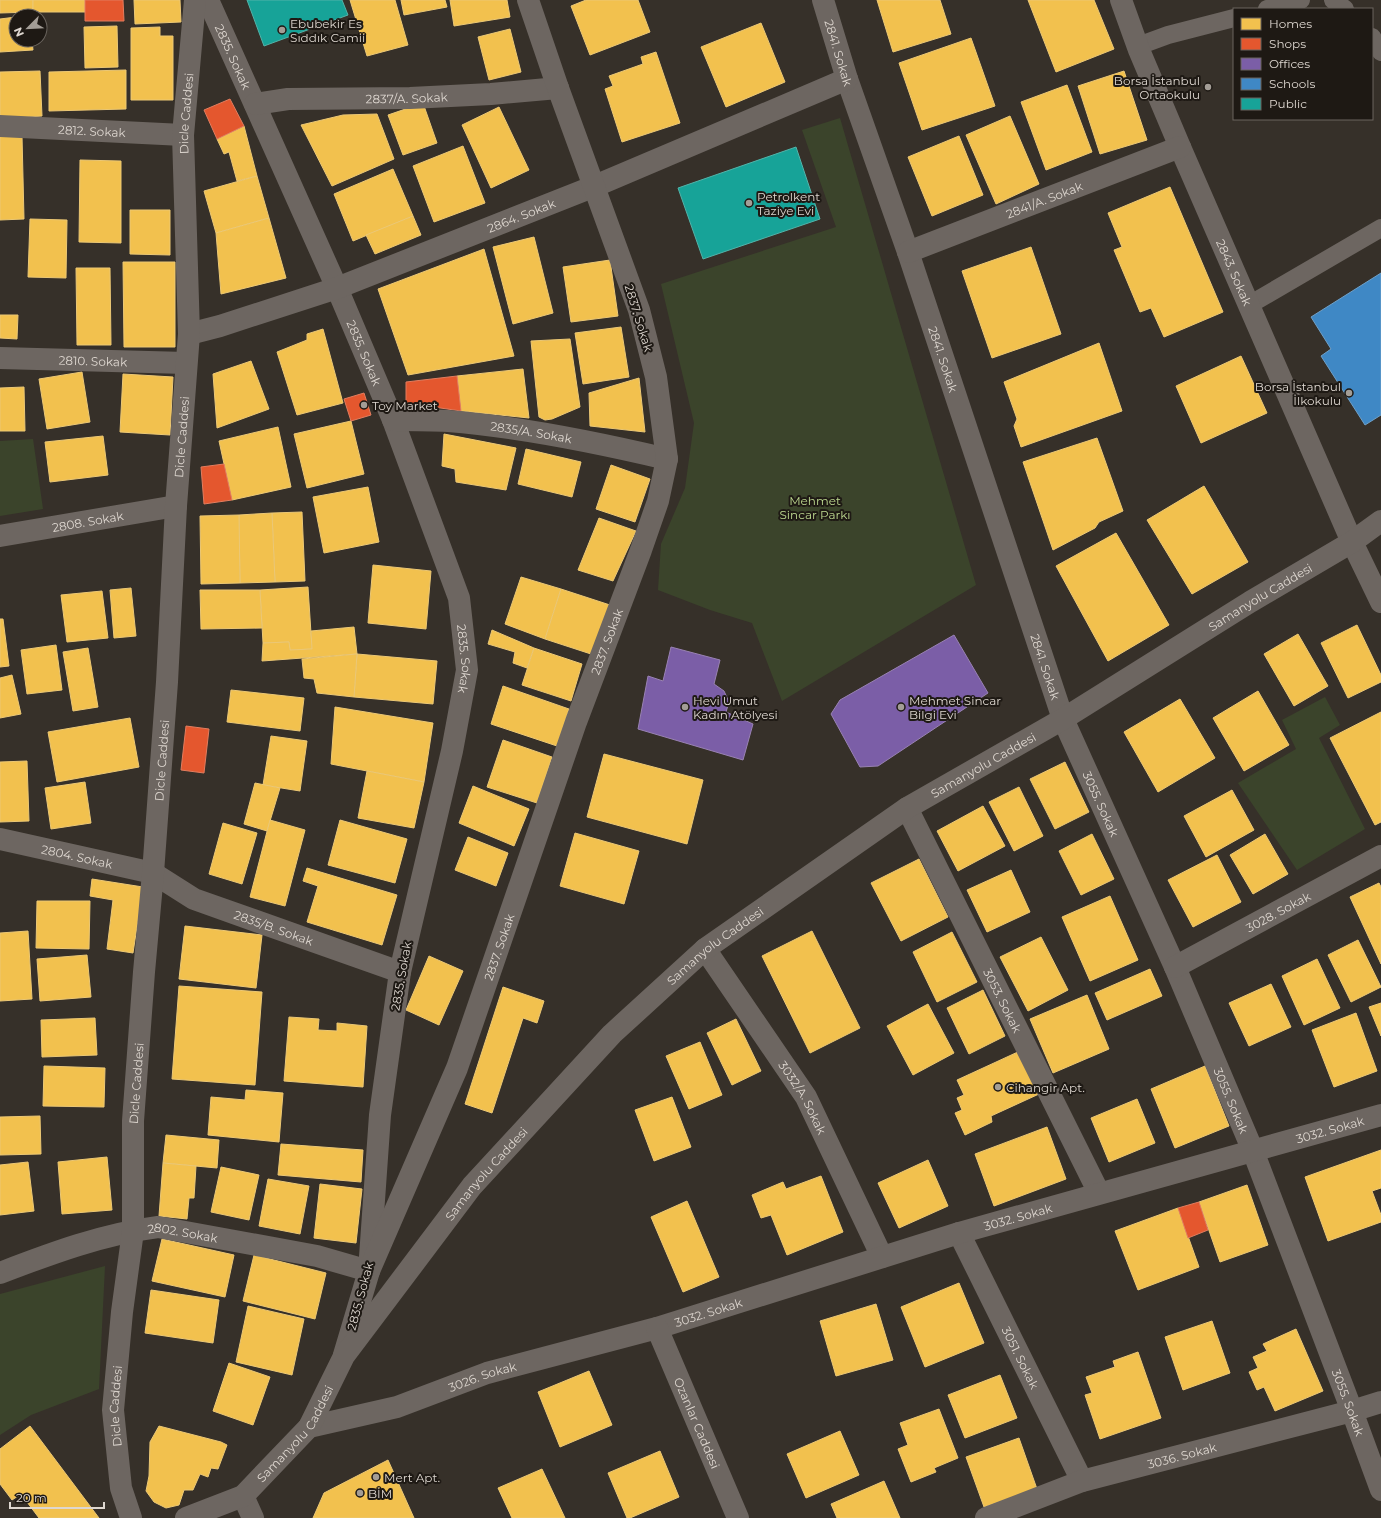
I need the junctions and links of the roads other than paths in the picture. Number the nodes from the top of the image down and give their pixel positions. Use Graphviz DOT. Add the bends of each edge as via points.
graph roads {
  1 [pos="195,0"];
  2 [pos="208,0"];
  3 [pos="528,0"];
  4 [pos="823,0"];
  5 [pos="1121,0"];
  6 [pos="1301,0"];
  7 [pos="1333,0"];
  8 [pos="1271,8"];
  9 [pos="1344,8"];
  10 [pos="1233,18"];
  11 [pos="1373,39"];
  12 [pos="1138,46"];
  13 [pos="1381,52"];
  14 [pos="847,79"];
  15 [pos="558,88"];
  16 [pos="255,104"];
  17 [pos="0,126"];
  18 [pos="183,134"];
  19 [pos="1180,148"];
  20 [pos="594,186"];
  21 [pos="1381,228"];
  22 [pos="908,252"];
  23 [pos="337,288"];
  24 [pos="1249,305"];
  25 [pos="189,334"];
  26 [pos="0,358"];
  27 [pos="186,363"];
  28 [pos="393,420"];
  29 [pos="667,458"];
  30 [pos="176,506"];
  31 [pos="1381,521"];
  32 [pos="0,536"];
  33 [pos="1352,542"];
  34 [pos="1381,602"];
  35 [pos="1063,719"];
  36 [pos="906,808"];
  37 [pos="0,839"];
  38 [pos="1381,856"];
  39 [pos="153,873"];
  40 [pos="705,949"];
  41 [pos="1175,967"];
  42 [pos="400,972"];
  43 [pos="1381,1115"];
  44 [pos="1253,1151"];
  45 [pos="1099,1193"];
  46 [pos="133,1231"];
  47 [pos="959,1233"];
  48 [pos="882,1257"];
  49 [pos="369,1270"];
  50 [pos="0,1273"];
  51 [pos="657,1328"];
  52 [pos="344,1356"];
  53 [pos="1381,1402"];
  54 [pos="1352,1411"];
  55 [pos="309,1427"];
  56 [pos="1082,1481"];
  57 [pos="1381,1490"];
  58 [pos="243,1496"];
  59 [pos="131,1518"];
  60 [pos="186,1518"];
  61 [pos="253,1518"];
  62 [pos="738,1518"];
  63 [pos="986,1518"];
  1 -- 18 [label="street, Dicle Caddesi"];
  2 -- 16 [label="street, 2835. Sokak"];
  3 -- 15 [label="street, 2837. Sokak"];
  4 -- 14 [label="street, 2841. Sokak"];
  5 -- 12 [label="street, 2843. Sokak"];
  6 -- 8 [label="lane"];
  7 -- 9 [label="lane"];
  10 -- 12 [label="lane" via="1168,35"];
  11 -- 13 [label="lane"];
  12 -- 19 [label="street, 2843. Sokak"];
  14 -- 20 [label="street, 2864. Sokak"];
  14 -- 22 [label="street, 2841. Sokak"];
  15 -- 16 [label="street, 2837/A. Sokak" via="432,97 288,99"];
  15 -- 20 [label="street, 2837. Sokak"];
  16 -- 23 [label="street, 2835. Sokak"];
  17 -- 18 [label="street, 2812. Sokak"];
  18 -- 25 [label="street, Dicle Caddesi"];
  19 -- 22 [label="street, 2841/A. Sokak"];
  19 -- 24 [label="street, 2843. Sokak"];
  20 -- 23 [label="street, 2864. Sokak"];
  20 -- 29 [label="street, 2837. Sokak" via="639,310 656,377"];
  21 -- 24 [label="lane"];
  22 -- 35 [label="street, 2841. Sokak"];
  23 -- 25 [label="street, 2864. Sokak"];
  23 -- 28 [label="street, 2835. Sokak"];
  24 -- 33 [label="street, 2843. Sokak"];
  25 -- 27 [label="street, Dicle Caddesi"];
  26 -- 27 [label="street, 2810. Sokak"];
  27 -- 30 [label="street, Dicle Caddesi"];
  28 -- 29 [label="street, 2835/A. Sokak" via="447,421 510,428 601,443"];
  28 -- 42 [label="street, 2835. Sokak" via="459,598 467,670 452,751"];
  29 -- 49 [label="street, 2837. Sokak" via="658,501 576,722 457,1068"];
  30 -- 32 [label="street, 2808. Sokak"];
  30 -- 39 [label="street, Dicle Caddesi" via="167,682"];
  31 -- 33 [label="street, Samanyolu Caddesi"];
  33 -- 34 [label="street, 2843. Sokak"];
  33 -- 35 [label="street, Samanyolu Caddesi" via="1250,602"];
  35 -- 36 [label="street, Samanyolu Caddesi"];
  35 -- 41 [label="street, 3055. Sokak"];
  36 -- 40 [label="street, Samanyolu Caddesi"];
  36 -- 45 [label="street, 3053. Sokak"];
  37 -- 39 [label="street, 2804. Sokak"];
  38 -- 41 [label="street, 3028. Sokak"];
  39 -- 42 [label="street, 2835/B. Sokak" via="194,899"];
  39 -- 46 [label="street, Dicle Caddesi" via="133,1121"];
  40 -- 48 [label="street, 3032/A. Sokak" via="806,1097"];
  40 -- 52 [label="street, Samanyolu Caddesi" via="612,1034 472,1186"];
  41 -- 44 [label="street, 3055. Sokak"];
  42 -- 49 [label="street, 2835. Sokak" via="380,1115"];
  43 -- 44 [label="street, 3032. Sokak"];
  44 -- 45 [label="street, 3032. Sokak"];
  44 -- 54 [label="street, 3055. Sokak"];
  45 -- 47 [label="street, 3032. Sokak"];
  46 -- 49 [label="street, 2802. Sokak" via="158,1227 317,1256"];
  46 -- 50 [label="street, 2802. Sokak" via="69,1247"];
  46 -- 59 [label="street, Dicle Caddesi" via="113,1410 121,1488"];
  47 -- 48 [label="street, 3032. Sokak"];
  47 -- 56 [label="street, 3051. Sokak"];
  48 -- 51 [label="street, 3032. Sokak"];
  49 -- 52 [label="street, 2835. Sokak"];
  51 -- 55 [label="street, 3026. Sokak" via="487,1373 397,1407"];
  51 -- 62 [label="street, Ozanlar Caddesi"];
  52 -- 55 [label="street, Samanyolu Caddesi"];
  53 -- 54 [label="street, 3036. Sokak"];
  54 -- 56 [label="street, 3036. Sokak"];
  54 -- 57 [label="street, 3055. Sokak"];
  55 -- 58 [label="street, Samanyolu Caddesi"];
  56 -- 63 [label="street, 3036. Sokak"];
  58 -- 60 [label="street, Samanyolu Caddesi"];
  58 -- 61 [label="street"];
}
